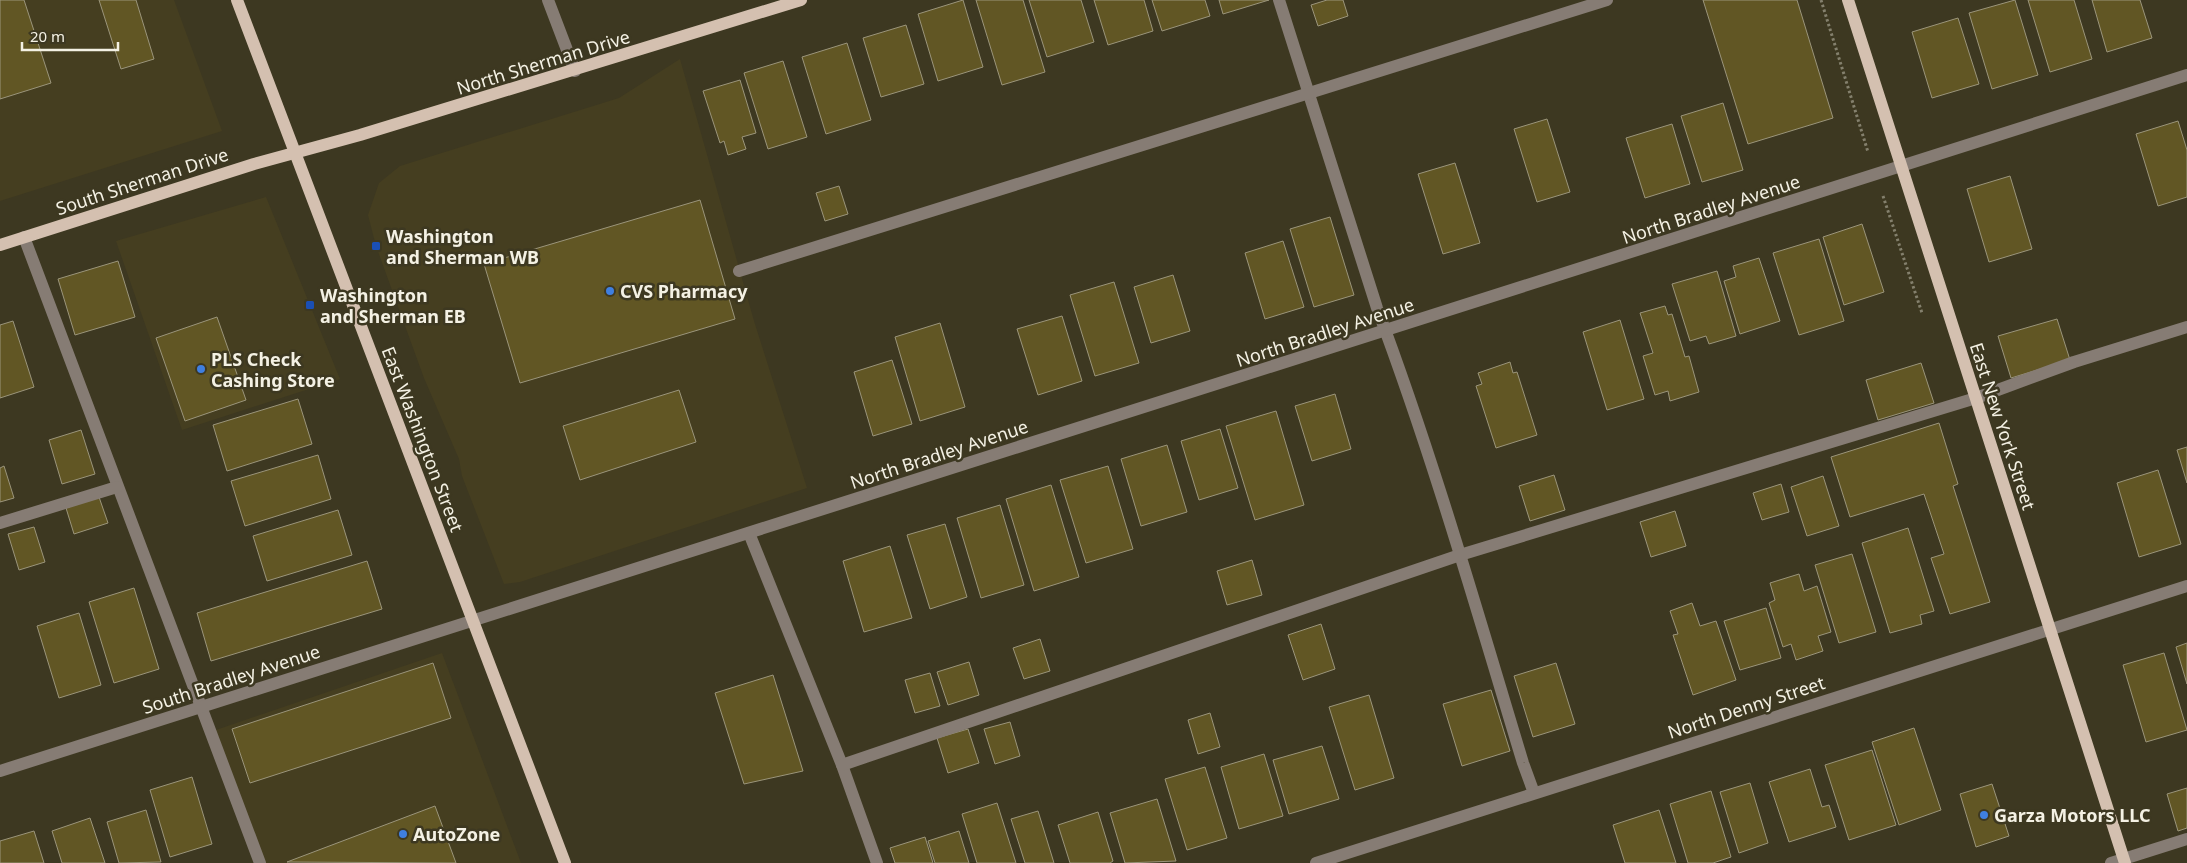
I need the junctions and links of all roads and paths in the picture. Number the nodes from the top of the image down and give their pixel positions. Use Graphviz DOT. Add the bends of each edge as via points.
graph roads {
  1 [pos="237,0"];
  2 [pos="548,0"];
  3 [pos="801,0"];
  4 [pos="1278,0"];
  5 [pos="1607,0"];
  6 [pos="1821,0"];
  7 [pos="1848,0"];
  8 [pos="574,71"];
  9 [pos="2187,75"];
  10 [pos="1309,94"];
  11 [pos="1869,152"];
  12 [pos="294,153"];
  13 [pos="1901,167"];
  14 [pos="1882,193"];
  15 [pos="24,237"];
  16 [pos="0,245"];
  17 [pos="739,271"];
  18 [pos="1925,322"];
  19 [pos="2187,327"];
  20 [pos="1386,331"];
  21 [pos="1976,398"];
  22 [pos="117,487"];
  23 [pos="0,523"];
  24 [pos="749,533"];
  25 [pos="1460,555"];
  26 [pos="2187,586"];
  27 [pos="473,619"];
  28 [pos="2050,629"];
  29 [pos="201,707"];
  30 [pos="842,765"];
  31 [pos="0,771"];
  32 [pos="1534,793"];
  33 [pos="2187,839"];
  34 [pos="2125,861"];
  35 [pos="260,863"];
  36 [pos="565,863"];
  37 [pos="877,863"];
  38 [pos="1316,863"];
  39 [pos="2111,863"];
  1 -- 12 [label="main road, East Washington Street"];
  2 -- 8 [label="street"];
  3 -- 8 [label="main road, North Sherman Drive"];
  4 -- 10 [label="street"];
  5 -- 10 [label="street"];
  6 -- 11 [label="path"];
  7 -- 13 [label="main road, East New York Street"];
  8 -- 12 [label="main road, North Sherman Drive"];
  9 -- 13 [label="street, North Bradley Avenue"];
  10 -- 17 [label="street"];
  10 -- 20 [label="street"];
  12 -- 15 [label="main road, South Sherman Drive"];
  12 -- 27 [label="main road, East Washington Street"];
  13 -- 20 [label="street, North Bradley Avenue"];
  13 -- 21 [label="main road, East New York Street"];
  14 -- 18 [label="path"];
  15 -- 16 [label="main road, South Sherman Drive"];
  15 -- 22 [label="street"];
  19 -- 21 [label="street" via="2074,362"];
  20 -- 24 [label="street, North Bradley Avenue"];
  20 -- 25 [label="street"];
  21 -- 25 [label="street"];
  21 -- 28 [label="main road, East New York Street"];
  22 -- 23 [label="street"];
  22 -- 29 [label="street"];
  24 -- 27 [label="street, North Bradley Avenue"];
  24 -- 30 [label="street"];
  25 -- 30 [label="street"];
  25 -- 32 [label="street"];
  26 -- 28 [label="street, North Denny Street"];
  27 -- 29 [label="street, South Bradley Avenue"];
  27 -- 36 [label="main road, East Washington Street"];
  28 -- 32 [label="street, North Denny Street"];
  28 -- 34 [label="main road, East New York Street"];
  29 -- 31 [label="street, South Bradley Avenue"];
  29 -- 35 [label="street"];
  30 -- 37 [label="street"];
  32 -- 38 [label="street, North Denny Street"];
  33 -- 34 [label="street"];
  34 -- 39 [label="street"];
}
